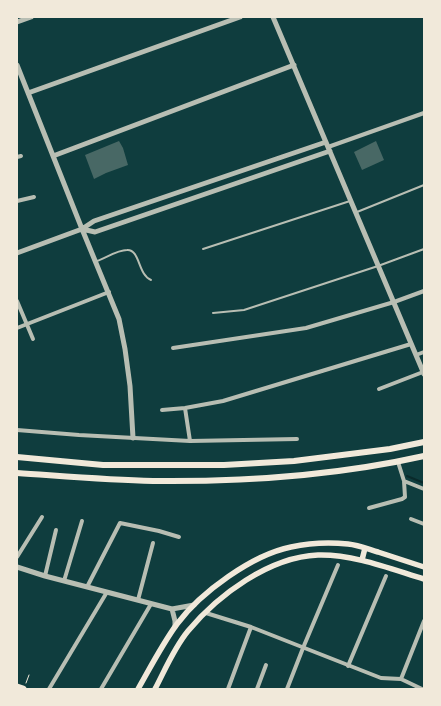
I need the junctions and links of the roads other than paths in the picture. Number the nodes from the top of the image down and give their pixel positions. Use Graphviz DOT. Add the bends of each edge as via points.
graph roads {
  1 [pos="31,17"];
  2 [pos="240,17"];
  3 [pos="273,17"];
  4 [pos="17,22"];
  5 [pos="17,65"];
  6 [pos="294,65"];
  7 [pos="28,93"];
  8 [pos="424,113"];
  9 [pos="328,147"];
  10 [pos="53,156"];
  11 [pos="424,185"];
  12 [pos="34,197"];
  13 [pos="351,200"];
  14 [pos="17,201"];
  15 [pos="356,212"];
  16 [pos="82,229"];
  17 [pos="424,248"];
  18 [pos="203,249"];
  19 [pos="17,253"];
  20 [pos="96,262"];
  21 [pos="378,266"];
  22 [pos="151,280"];
  23 [pos="109,292"];
  24 [pos="424,292"];
  25 [pos="17,301"];
  26 [pos="394,302"];
  27 [pos="213,313"];
  28 [pos="27,325"];
  29 [pos="17,328"];
  30 [pos="32,339"];
  31 [pos="411,344"];
  32 [pos="173,348"];
  33 [pos="424,352"];
  34 [pos="416,355"];
  35 [pos="424,373"];
  36 [pos="379,389"];
  37 [pos="185,408"];
  38 [pos="162,410"];
  39 [pos="17,430"];
  40 [pos="133,438"];
  41 [pos="297,439"];
  42 [pos="190,441"];
  43 [pos="424,442"];
  44 [pos="424,456"];
  45 [pos="17,458"];
  46 [pos="398,462"];
  47 [pos="17,473"];
  48 [pos="404,481"];
  49 [pos="424,489"];
  50 [pos="369,508"];
  51 [pos="42,517"];
  52 [pos="411,519"];
  53 [pos="82,521"];
  54 [pos="424,524"];
  55 [pos="56,530"];
  56 [pos="178,537"];
  57 [pos="153,543"];
  58 [pos="365,548"];
  59 [pos="17,557"];
  60 [pos="362,560"];
  61 [pos="338,565"];
  62 [pos="17,567"];
  63 [pos="424,567"];
  64 [pos="45,576"];
  65 [pos="386,576"];
  66 [pos="424,579"];
  67 [pos="64,581"];
  68 [pos="87,587"];
  69 [pos="107,592"];
  70 [pos="138,600"];
  71 [pos="151,604"];
  72 [pos="194,605"];
  73 [pos="172,609"];
  74 [pos="206,613"];
  75 [pos="424,621"];
  76 [pos="175,627"];
  77 [pos="251,628"];
  78 [pos="303,648"];
  79 [pos="266,665"];
  80 [pos="348,666"];
  81 [pos="401,679"];
  82 [pos="17,687"];
  83 [pos="23,689"];
  84 [pos="49,689"];
  85 [pos="101,689"];
  86 [pos="138,689"];
  87 [pos="155,689"];
  88 [pos="228,689"];
  89 [pos="257,689"];
  90 [pos="287,689"];
  91 [pos="422,689"];
  1 -- 4 [label="street"];
  2 -- 7 [label="street"];
  3 -- 6 [label="street"];
  5 -- 7 [label="street"];
  6 -- 9 [label="street"];
  6 -- 10 [label="street"];
  7 -- 10 [label="street"];
  8 -- 9 [label="street"];
  9 -- 13 [label="street"];
  9 -- 16 [label="street" via="94,221"];
  9 -- 16 [label="street" via="95,232"];
  10 -- 16 [label="street"];
  11 -- 15 [label="lane"];
  12 -- 14 [label="street"];
  13 -- 15 [label="street"];
  13 -- 18 [label="lane"];
  15 -- 21 [label="street"];
  16 -- 19 [label="street"];
  16 -- 20 [label="street"];
  17 -- 21 [label="lane"];
  20 -- 22 [label="lane" via="123,250 132,250 145,277"];
  20 -- 23 [label="street"];
  21 -- 26 [label="street"];
  21 -- 27 [label="lane" via="244,310"];
  23 -- 28 [label="street"];
  23 -- 40 [label="street" via="119,319 125,348"];
  24 -- 26 [label="street"];
  25 -- 28 [label="street"];
  26 -- 31 [label="street"];
  26 -- 32 [label="street" via="306,328"];
  28 -- 29 [label="street"];
  28 -- 30 [label="street"];
  31 -- 34 [label="street"];
  31 -- 37 [label="street" via="223,401"];
  33 -- 34 [label="street"];
  34 -- 35 [label="street"];
  35 -- 36 [label="street"];
  37 -- 38 [label="street"];
  37 -- 42 [label="street"];
  39 -- 40 [label="street"];
  40 -- 42 [label="street"];
  41 -- 42 [label="street"];
  43 -- 45 [label="main road" via="390,449 294,461 224,465 103,465"];
  44 -- 46 [label="main road"];
  46 -- 47 [label="main road" via="294,477 223,480 152,481"];
  46 -- 48 [label="street"];
  48 -- 49 [label="street"];
  48 -- 50 [label="street" via="405,497"];
  51 -- 59 [label="street"];
  52 -- 54 [label="street"];
  53 -- 67 [label="street"];
  55 -- 64 [label="street"];
  56 -- 68 [label="street" via="120,523"];
  57 -- 70 [label="street"];
  58 -- 60 [label="main road"];
  58 -- 63 [label="main road"];
  58 -- 72 [label="main road" via="349,544 290,547 260,558 236,572"];
  60 -- 66 [label="main road"];
  60 -- 74 [label="main road" via="318,555 272,567 229,592"];
  61 -- 78 [label="street"];
  62 -- 64 [label="street"];
  64 -- 67 [label="street"];
  65 -- 80 [label="street"];
  67 -- 68 [label="street"];
  68 -- 69 [label="street"];
  69 -- 70 [label="street"];
  69 -- 84 [label="street"];
  70 -- 71 [label="street"];
  71 -- 73 [label="street"];
  71 -- 85 [label="street"];
  72 -- 73 [label="street"];
  72 -- 76 [label="main road"];
  73 -- 76 [label="street"];
  74 -- 77 [label="street"];
  74 -- 87 [label="main road" via="177,647"];
  75 -- 81 [label="street"];
  76 -- 86 [label="main road"];
  77 -- 78 [label="street"];
  77 -- 88 [label="street"];
  78 -- 80 [label="street"];
  78 -- 90 [label="street"];
  79 -- 89 [label="street"];
  80 -- 81 [label="street" via="381,678"];
  81 -- 91 [label="street"];
  82 -- 83 [label="highway"];
}
